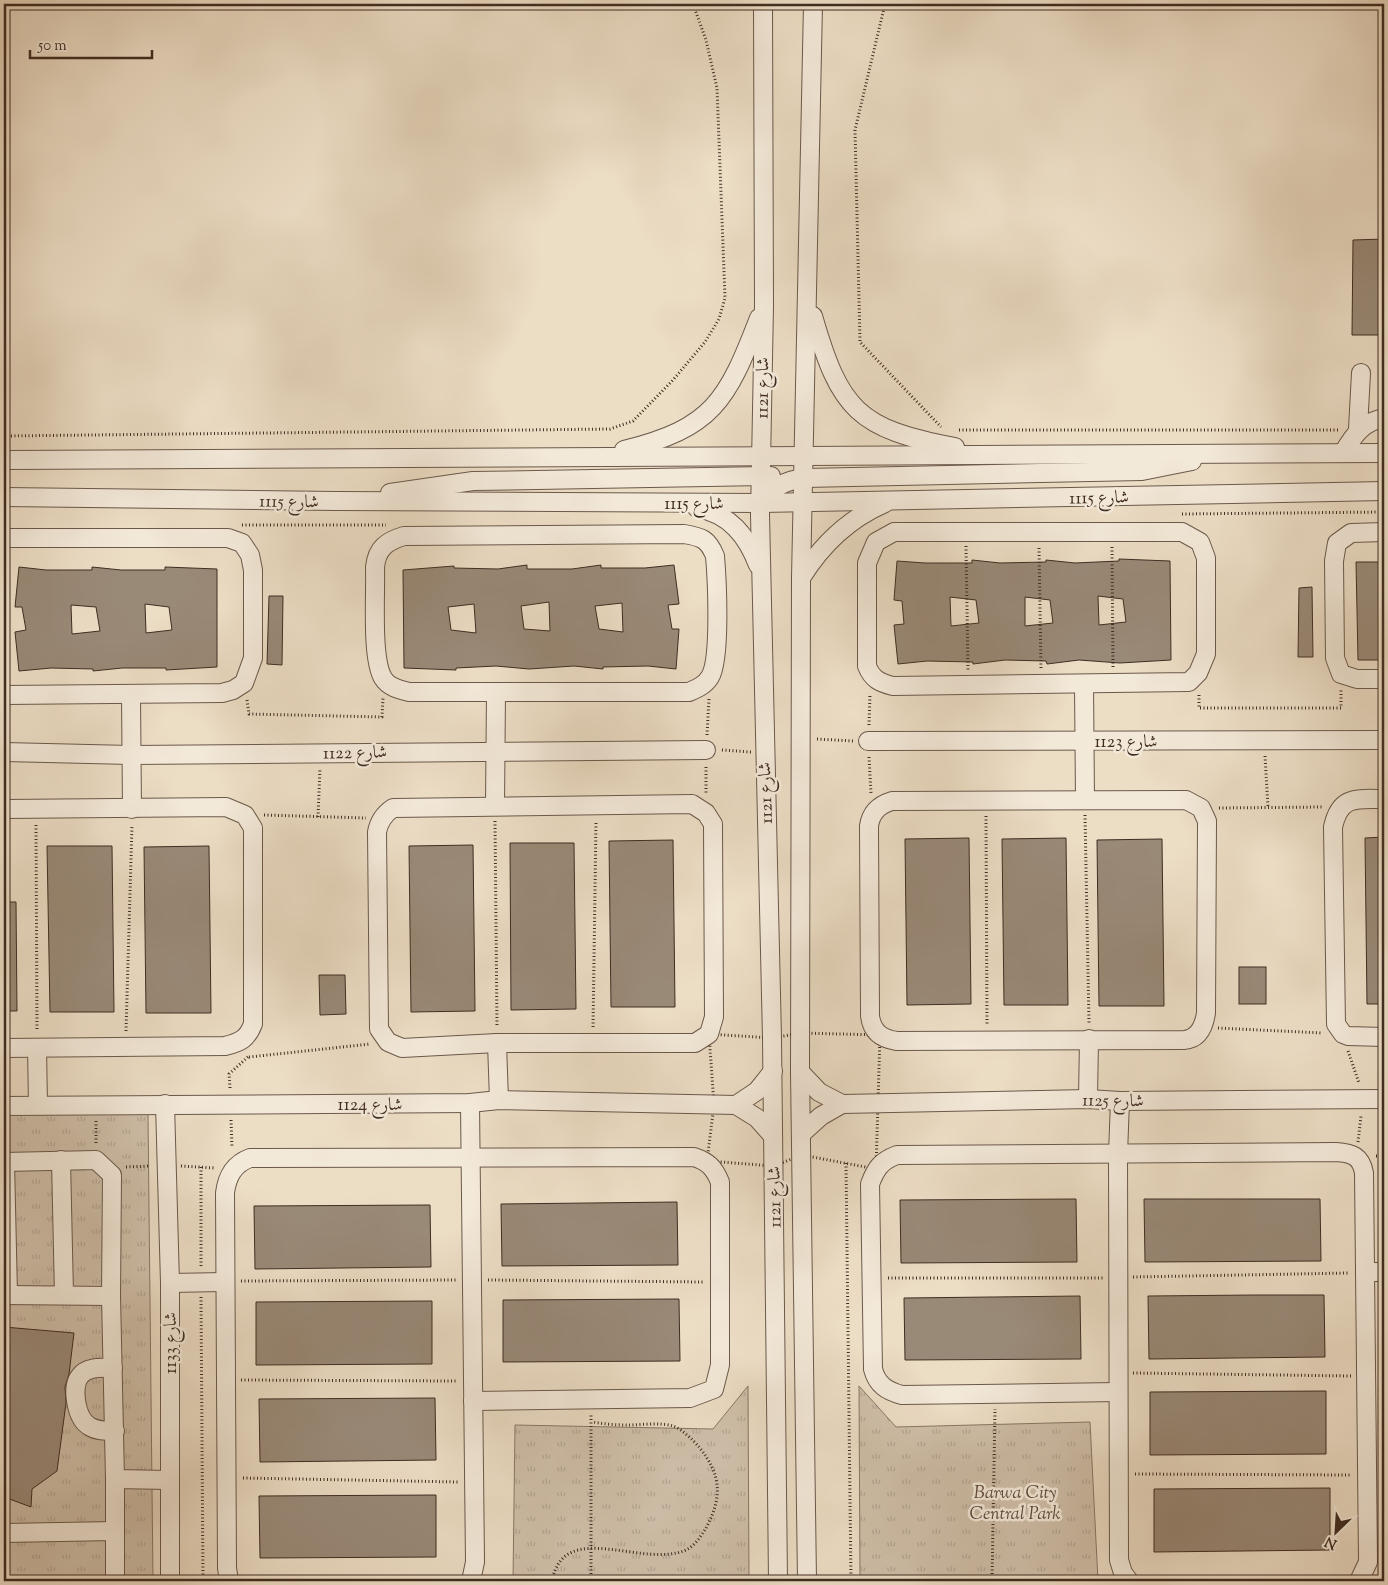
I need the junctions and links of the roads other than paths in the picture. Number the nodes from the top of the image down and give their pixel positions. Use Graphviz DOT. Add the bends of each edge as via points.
graph roads {
  1 [pos="764,4"];
  2 [pos="814,4"];
  3 [pos="808,299"];
  4 [pos="764,306"];
  5 [pos="1361,373"];
  6 [pos="1384,418"];
  7 [pos="1358,430"];
  8 [pos="1232,453"];
  9 [pos="1343,453"];
  10 [pos="1384,453"];
  11 [pos="990,454"];
  12 [pos="598,456"];
  13 [pos="761,456"];
  14 [pos="805,457"];
  15 [pos="4,460"];
  16 [pos="760,477"];
  17 [pos="805,478"];
  18 [pos="1384,491"];
  19 [pos="4,497"];
  20 [pos="336,501"];
  21 [pos="890,501"];
  22 [pos="804,502"];
  23 [pos="672,503"];
  24 [pos="760,503"];
  25 [pos="1384,532"];
  26 [pos="4,538"];
  27 [pos="761,573"];
  28 [pos="801,578"];
  29 [pos="1384,679"];
  30 [pos="1084,685"];
  31 [pos="496,692"];
  32 [pos="4,695"];
  33 [pos="131,696"];
  34 [pos="1384,740"];
  35 [pos="868,741"];
  36 [pos="1084,741"];
  37 [pos="496,750"];
  38 [pos="706,750"];
  39 [pos="4,752"];
  40 [pos="131,755"];
  41 [pos="1384,799"];
  42 [pos="1084,800"];
  43 [pos="495,806"];
  44 [pos="4,809"];
  45 [pos="132,809"];
  46 [pos="1384,1037"];
  47 [pos="1089,1039"];
  48 [pos="497,1043"];
  49 [pos="4,1048"];
  50 [pos="37,1048"];
  51 [pos="773,1072"];
  52 [pos="800,1072"];
  53 [pos="1088,1099"];
  54 [pos="1384,1099"];
  55 [pos="499,1100"];
  56 [pos="1120,1101"];
  57 [pos="470,1103"];
  58 [pos="165,1104"];
  59 [pos="842,1104"];
  60 [pos="38,1105"];
  61 [pos="736,1105"];
  62 [pos="4,1106"];
  63 [pos="801,1134"];
  64 [pos="774,1136"];
  65 [pos="1118,1154"];
  66 [pos="472,1157"];
  67 [pos="61,1160"];
  68 [pos="4,1162"];
  69 [pos="1365,1272"];
  70 [pos="1384,1272"];
  71 [pos="224,1282"];
  72 [pos="170,1283"];
  73 [pos="6,1295"];
  74 [pos="64,1295"];
  75 [pos="112,1296"];
  76 [pos="113,1368"];
  77 [pos="1118,1392"];
  78 [pos="473,1401"];
  79 [pos="115,1431"];
  80 [pos="116,1479"];
  81 [pos="169,1480"];
  82 [pos="115,1531"];
  83 [pos="4,1533"];
  84 [pos="115,1581"];
  85 [pos="170,1581"];
  86 [pos="229,1581"];
  87 [pos="471,1581"];
  88 [pos="778,1581"];
  89 [pos="807,1581"];
  90 [pos="1129,1581"];
  91 [pos="1359,1581"];
  1 -- 4 [label="street, شارع 1121"];
  2 -- 3 [label="street, شارع 1121"];
  3 -- 11 [label="street" via="825,359 844,396 856,410 900,435"];
  3 -- 14 [label="street, شارع 1121"];
  4 -- 12 [label="street" via="734,377 711,409 686,428 660,441"];
  4 -- 13 [label="street, شارع 1121"];
  5 -- 7 [label="street"];
  6 -- 7 [label="street" via="1368,422"];
  7 -- 9 [label="street"];
  8 -- 9 [label="street"];
  8 -- 11 [label="street"];
  8 -- 17 [label="street" via="1142,471"];
  9 -- 10 [label="street"];
  11 -- 14 [label="street"];
  12 -- 13 [label="street"];
  12 -- 15 [label="street"];
  13 -- 14 [label="street"];
  13 -- 16 [label="street, شارع 1121"];
  14 -- 16 [label="street" via="786,472"];
  14 -- 17 [label="street, شارع 1121"];
  16 -- 20 [label="street" via="473,481"];
  16 -- 24 [label="street, شارع 1121"];
  17 -- 22 [label="street, شارع 1121"];
  17 -- 24 [label="street" via="779,485"];
  18 -- 21 [label="street, شارع 1115"];
  19 -- 20 [label="street, شارع 1115"];
  20 -- 23 [label="street, شارع 1115"];
  21 -- 22 [label="street, شارع 1115"];
  21 -- 28 [label="street" via="840,530"];
  22 -- 24 [label="street, شارع 1115"];
  22 -- 28 [label="street, شارع 1121"];
  23 -- 24 [label="street, شارع 1115"];
  23 -- 27 [label="street" via="701,508 737,526 753,551"];
  24 -- 27 [label="street, شارع 1121"];
  25 -- 29 [label="street" via="1351,533 1337,544 1334,561 1335,658 1341,674 1358,679"];
  26 -- 33 [label="street" via="228,538 242,543 250,555 253,570 253,658 244,683 222,693"];
  27 -- 51 [label="street, شارع 1121"];
  28 -- 52 [label="street, شارع 1121"];
  30 -- 30 [label="street" via="893,686 871,676 866,655 867,563 876,542 894,532 1182,532 1200,542 1206,558 1206,654 1198,673 1189,682"];
  30 -- 36 [label="street"];
  31 -- 31 [label="street" via="410,692 396,689 384,680 378,664 375,567 382,546 404,536 684,534 710,544 717,572 716,655 711,676 702,687 689,692"];
  31 -- 37 [label="street"];
  32 -- 33 [label="street"];
  33 -- 40 [label="street"];
  34 -- 36 [label="street, شارع 1123"];
  35 -- 36 [label="street, شارع 1123"];
  36 -- 42 [label="street"];
  37 -- 38 [label="street, شارع 1122"];
  37 -- 40 [label="street, شارع 1122"];
  37 -- 43 [label="street"];
  39 -- 40 [label="street, شارع 1122"];
  40 -- 45 [label="street"];
  41 -- 46 [label="street" via="1350,801 1341,807 1333,828 1335,1015 1338,1029 1342,1034 1353,1037"];
  42 -- 47 [label="street" via="1186,800 1201,808 1208,821 1206,1013 1203,1027 1190,1039"];
  42 -- 47 [label="street" via="892,801 881,805 869,826 870,1016 876,1031 888,1040"];
  43 -- 48 [label="street" via="393,808 381,819 377,832 379,1029 388,1042 402,1048"];
  43 -- 48 [label="street" via="692,804 706,813 714,824 714,1017 709,1034 694,1043"];
  44 -- 45 [label="street"];
  45 -- 50 [label="street" via="226,807 245,815 252,828 253,1024 246,1049 226,1046"];
  47 -- 53 [label="street"];
  48 -- 55 [label="street"];
  49 -- 50 [label="street"];
  50 -- 60 [label="street"];
  51 -- 61 [label="street" via="757,1091"];
  51 -- 64 [label="street, شارع 1121"];
  52 -- 59 [label="street, شارع 1125" via="818,1092"];
  52 -- 63 [label="street, شارع 1121"];
  53 -- 56 [label="street, شارع 1125"];
  53 -- 59 [label="street, شارع 1125"];
  54 -- 56 [label="street, شارع 1125"];
  55 -- 57 [label="street, شارع 1124"];
  55 -- 61 [label="street, شارع 1124"];
  56 -- 65 [label="street"];
  57 -- 58 [label="street, شارع 1124"];
  57 -- 66 [label="street"];
  58 -- 60 [label="street, شارع 1124"];
  58 -- 72 [label="street, شارع 1133"];
  59 -- 63 [label="street, شارع 1125" via="821,1116"];
  60 -- 62 [label="street, شارع 1124"];
  61 -- 64 [label="street" via="757,1118"];
  63 -- 89 [label="street, شارع 1121"];
  64 -- 88 [label="street, شارع 1121"];
  65 -- 69 [label="street" via="1336,1152 1356,1156 1364,1173"];
  65 -- 77 [label="street"];
  65 -- 77 [label="street" via="897,1155 876,1169 870,1184 875,1378 890,1392 902,1395"];
  66 -- 71 [label="street" via="250,1158 241,1161 233,1169 225,1193"];
  66 -- 78 [label="street"];
  66 -- 78 [label="street" via="694,1157 707,1161 720,1182 720,1365 714,1389 690,1398"];
  67 -- 68 [label="street"];
  67 -- 74 [label="street"];
  67 -- 75 [label="street" via="101,1164 112,1175"];
  68 -- 73 [label="street"];
  69 -- 70 [label="street"];
  69 -- 91 [label="street" via="1368,1562"];
  71 -- 72 [label="street"];
  71 -- 86 [label="street"];
  72 -- 81 [label="street, شارع 1133"];
  73 -- 74 [label="street"];
  74 -- 75 [label="street"];
  75 -- 76 [label="street"];
  76 -- 79 [label="street"];
  76 -- 79 [label="street" via="85,1372 76,1383 76,1392 80,1415 85,1423 97,1429"];
  77 -- 90 [label="street" via="1119,1560"];
  78 -- 87 [label="street" via="475,1562"];
  79 -- 80 [label="street"];
  80 -- 81 [label="street"];
  80 -- 82 [label="street"];
  81 -- 85 [label="street, شارع 1133"];
  82 -- 83 [label="street"];
  82 -- 84 [label="street"];
}
